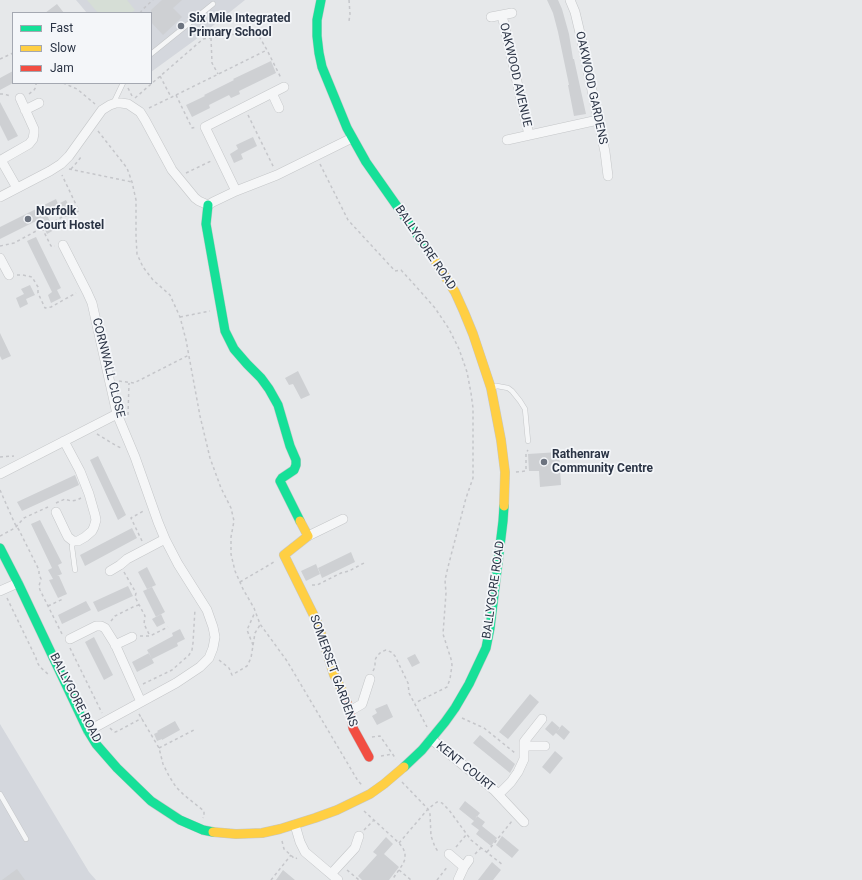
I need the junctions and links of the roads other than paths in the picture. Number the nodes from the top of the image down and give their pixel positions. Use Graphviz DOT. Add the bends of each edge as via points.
graph roads {
  1 [pos="321,0"];
  2 [pos="570,0"];
  3 [pos="213,4"];
  4 [pos="512,13"];
  5 [pos="502,15"];
  6 [pos="490,18"];
  7 [pos="152,53"];
  8 [pos="123,84"];
  9 [pos="284,87"];
  10 [pos="272,93"];
  11 [pos="20,98"];
  12 [pos="38,103"];
  13 [pos="113,104"];
  14 [pos="279,108"];
  15 [pos="25,110"];
  16 [pos="598,120"];
  17 [pos="529,135"];
  18 [pos="352,138"];
  19 [pos="507,140"];
  20 [pos="1,159"];
  21 [pos="608,176"];
  22 [pos="18,188"];
  23 [pos="236,191"];
  24 [pos="0,197"];
  25 [pos="208,205"];
  26 [pos="63,245"];
  27 [pos="0,258"];
  28 [pos="9,275"];
  29 [pos="491,388"];
  30 [pos="117,414"];
  31 [pos="64,440"];
  32 [pos="528,441"];
  33 [pos="0,474"];
  34 [pos="56,512"];
  35 [pos="343,519"];
  36 [pos="308,536"];
  37 [pos="164,539"];
  38 [pos="73,541"];
  39 [pos="0,548"];
  40 [pos="75,570"];
  41 [pos="110,571"];
  42 [pos="18,583"];
  43 [pos="0,591"];
  44 [pos="132,637"];
  45 [pos="67,641"];
  46 [pos="115,645"];
  47 [pos="370,679"];
  48 [pos="138,703"];
  49 [pos="350,711"];
  50 [pos="542,719"];
  51 [pos="88,731"];
  52 [pos="433,738"];
  53 [pos="524,746"];
  54 [pos="545,746"];
  55 [pos="369,757"];
  56 [pos="0,794"];
  57 [pos="499,794"];
  58 [pos="520,819"];
  59 [pos="295,824"];
  60 [pos="359,836"];
  61 [pos="26,839"];
  62 [pos="451,856"];
  63 [pos="334,877"];
  64 [pos="458,880"];
  1 -- 18 [label="street, BALLYGORE ROAD" via="317,28 322,67"];
  2 -- 16 [label="street, OAKWOOD GARDENS" via="580,33"];
  3 -- 7 [label="lane"];
  4 -- 5 [label="street"];
  5 -- 6 [label="street"];
  5 -- 17 [label="street, OAKWOOD AVENUE"];
  8 -- 13 [label="lane"];
  9 -- 10 [label="street"];
  10 -- 14 [label="street"];
  10 -- 23 [label="street" via="205,127"];
  11 -- 15 [label="street"];
  12 -- 15 [label="street"];
  13 -- 22 [label="street" via="102,110 69,156 58,166"];
  13 -- 25 [label="street" via="128,104 142,115 177,177 195,198"];
  15 -- 20 [label="street" via="34,129 33,139 29,144"];
  16 -- 17 [label="street, OAKWOOD AVENUE"];
  16 -- 21 [label="street, OAKWOOD GARDENS"];
  17 -- 19 [label="street, OAKWOOD AVENUE"];
  18 -- 23 [label="street" via="277,175"];
  18 -- 29 [label="street, BALLYGORE ROAD" via="376,178 449,281 468,321"];
  20 -- 22 [label="street"];
  22 -- 24 [label="street"];
  23 -- 25 [label="street"];
  25 -- 36 [label="street" via="206,224 225,331 234,349 261,378 278,405 296,462 294,470 280,479"];
  26 -- 30 [label="street, CORNWALL CLOSE" via="90,298"];
  27 -- 28 [label="street"];
  29 -- 32 [label="lane" via="508,388 520,401 525,409"];
  29 -- 52 [label="street, BALLYGORE ROAD" via="505,472 502,532 493,608 486,648 478,666 451,714"];
  30 -- 31 [label="street"];
  30 -- 37 [label="street, CORNWALL CLOSE"];
  31 -- 33 [label="street"];
  31 -- 38 [label="street" via="80,471 95,515 92,531 86,537"];
  34 -- 38 [label="street" via="68,537"];
  35 -- 36 [label="street"];
  36 -- 49 [label="street, SOMERSET GARDENS" via="284,555 318,624 334,675"];
  37 -- 41 [label="street"];
  37 -- 48 [label="street, CORNWALL CLOSE" via="206,610 215,637 209,658 200,667"];
  38 -- 40 [label="lane"];
  39 -- 42 [label="street, BALLYGORE ROAD"];
  42 -- 43 [label="street"];
  42 -- 51 [label="street, BALLYGORE ROAD"];
  44 -- 46 [label="street"];
  45 -- 46 [label="street" via="96,626 101,626 105,628"];
  46 -- 48 [label="street" via="135,688"];
  47 -- 49 [label="street" via="362,704"];
  48 -- 51 [label="street"];
  49 -- 55 [label="street, SOMERSET GARDENS" via="353,728"];
  50 -- 53 [label="street, KENT COURT" via="526,738"];
  51 -- 59 [label="street, BALLYGORE ROAD" via="105,755 140,791 187,824 216,832 236,834 262,833"];
  52 -- 57 [label="street, KENT COURT"];
  52 -- 59 [label="street, BALLYGORE ROAD" via="399,772 370,794 326,814"];
  53 -- 54 [label="street"];
  53 -- 57 [label="street, KENT COURT" via="522,766"];
  56 -- 61 [label="lane"];
  57 -- 58 [label="street, KENT COURT"];
  59 -- 63 [label="street" via="305,852"];
  60 -- 63 [label="street" via="355,848 340,864"];
  62 -- 64 [label="street" via="466,863"];
}
